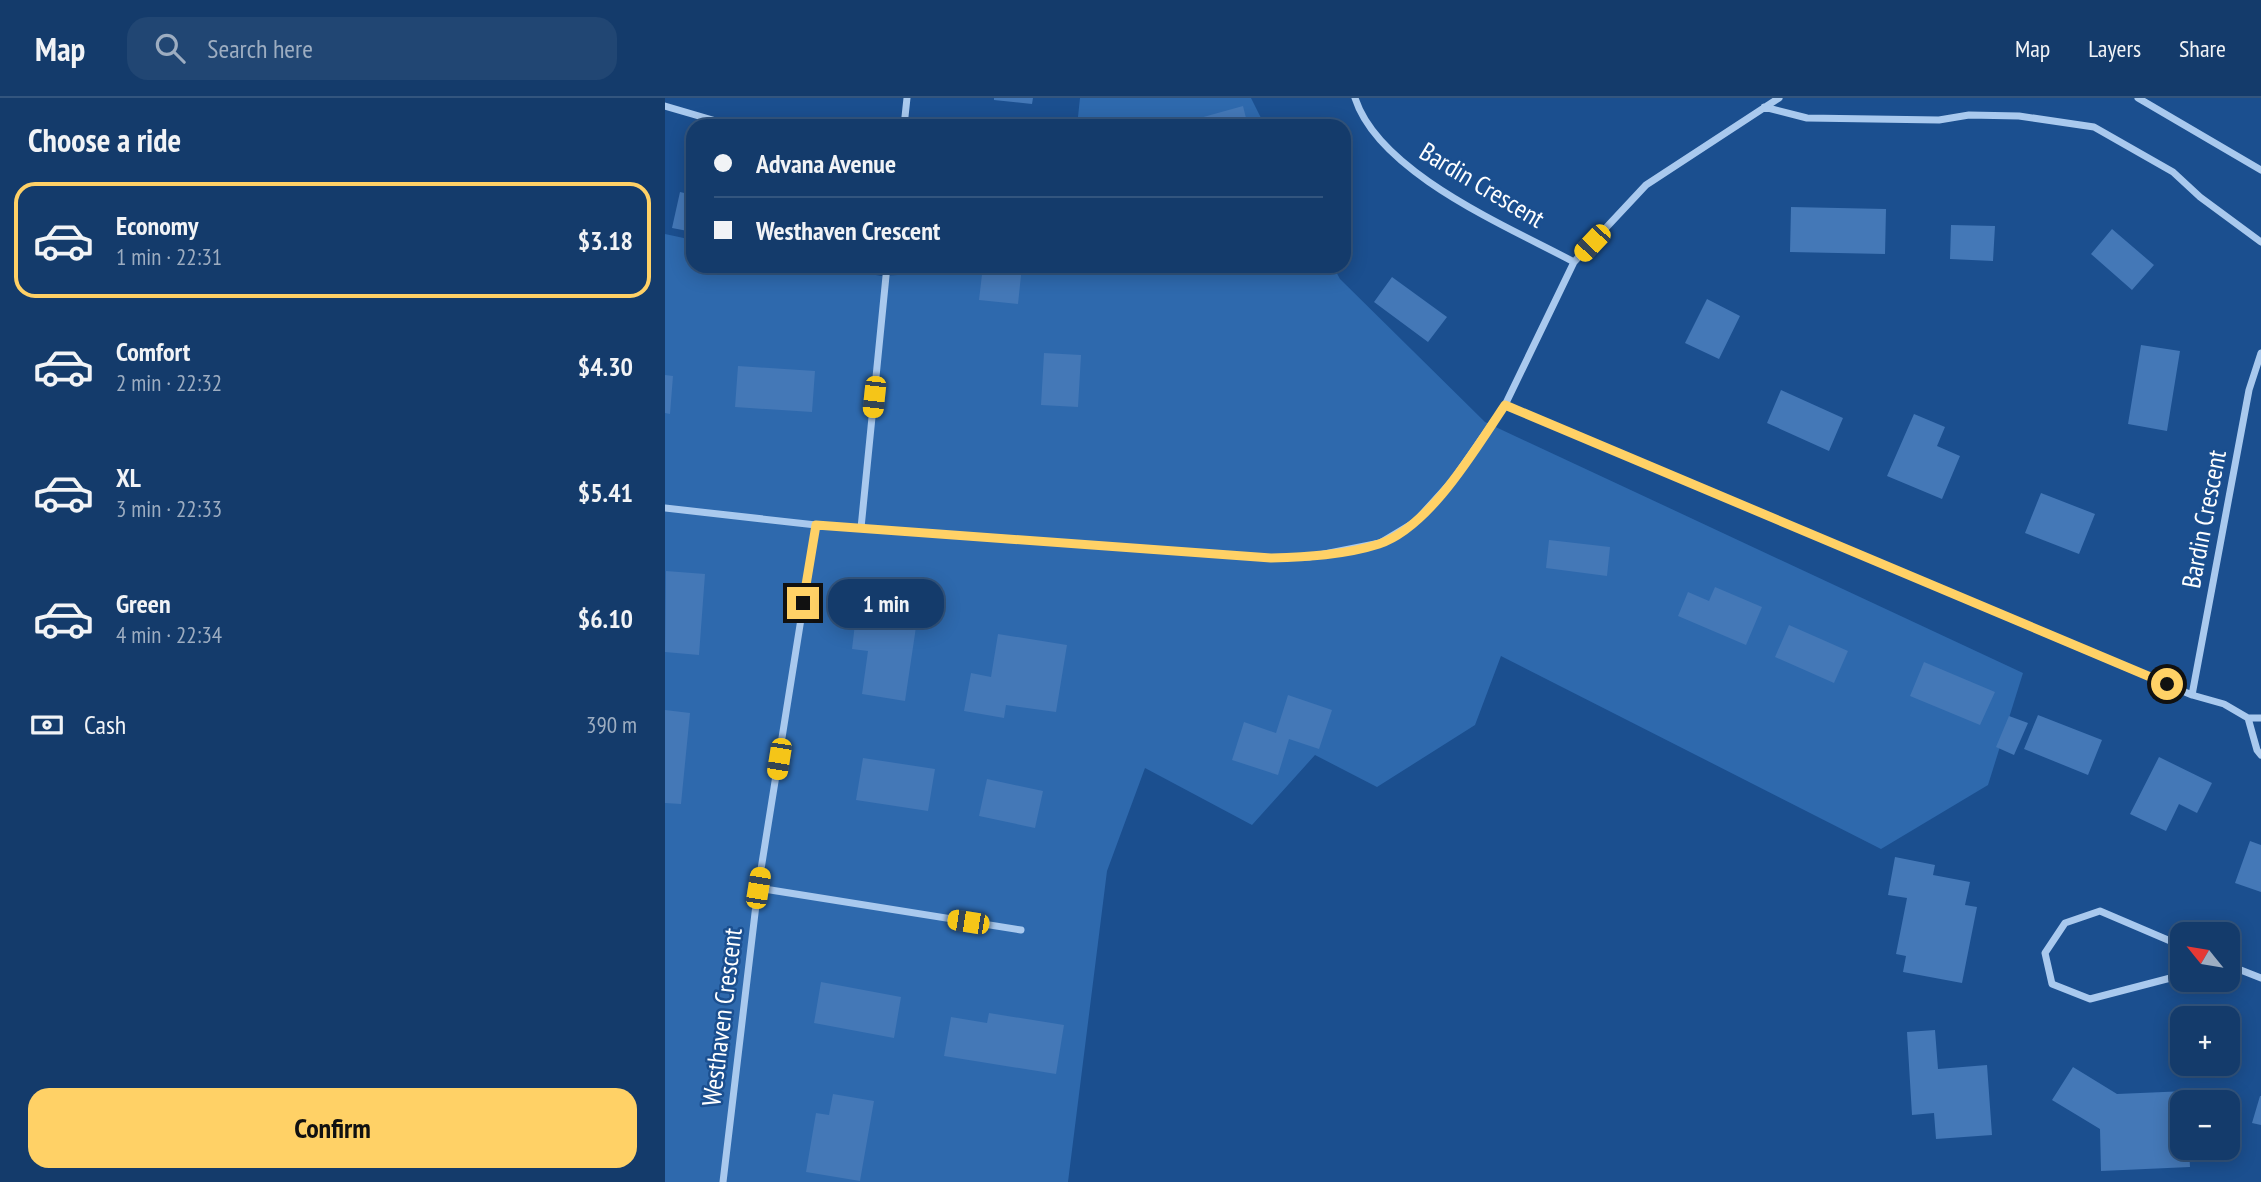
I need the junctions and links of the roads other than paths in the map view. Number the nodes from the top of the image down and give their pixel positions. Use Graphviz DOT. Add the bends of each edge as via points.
graph roads {
  1 [pos="907,98"];
  2 [pos="1355,98"];
  3 [pos="1779,98"];
  4 [pos="2139,98"];
  5 [pos="665,106"];
  6 [pos="1764,106"];
  7 [pos="709,119"];
  8 [pos="905,119"];
  9 [pos="2261,170"];
  10 [pos="2261,242"];
  11 [pos="1574,262"];
  12 [pos="886,273"];
  13 [pos="2261,353"];
  14 [pos="1505,405"];
  15 [pos="665,509"];
  16 [pos="816,525"];
  17 [pos="861,528"];
  18 [pos="2192,695"];
  19 [pos="2248,718"];
  20 [pos="2261,718"];
  21 [pos="2261,755"];
  22 [pos="758,888"];
  23 [pos="1021,930"];
  24 [pos="2170,941"];
  25 [pos="2240,970"];
  26 [pos="2170,978"];
  27 [pos="2261,978"];
  28 [pos="723,1182"];
  1 -- 8 [label="street"];
  2 -- 11 [label="street, Bardin Crescent" via="1361,117 1402,163 1462,202"];
  3 -- 6 [label="street"];
  4 -- 9 [label="street"];
  5 -- 7 [label="street"];
  6 -- 10 [label="street" via="1807,118 2019,116 2094,127 2173,173"];
  6 -- 11 [label="street" via="1646,185"];
  11 -- 14 [label="street"];
  12 -- 17 [label="street"];
  13 -- 18 [label="street, Bardin Crescent" via="2249,390"];
  14 -- 17 [label="street" via="1453,480 1415,522 1380,543 1357,548 1271,558"];
  14 -- 18 [label="street"];
  15 -- 16 [label="street"];
  16 -- 17 [label="street"];
  16 -- 22 [label="street, Westhaven Crescent"];
  18 -- 19 [label="street" via="2224,704"];
  19 -- 20 [label="street"];
  19 -- 21 [label="street"];
  22 -- 23 [label="street"];
  22 -- 28 [label="street, Westhaven Crescent"];
  24 -- 26 [label="street" via="2100,911 2065,923 2045,953 2052,985 2090,999"];
  25 -- 27 [label="street"];
}
